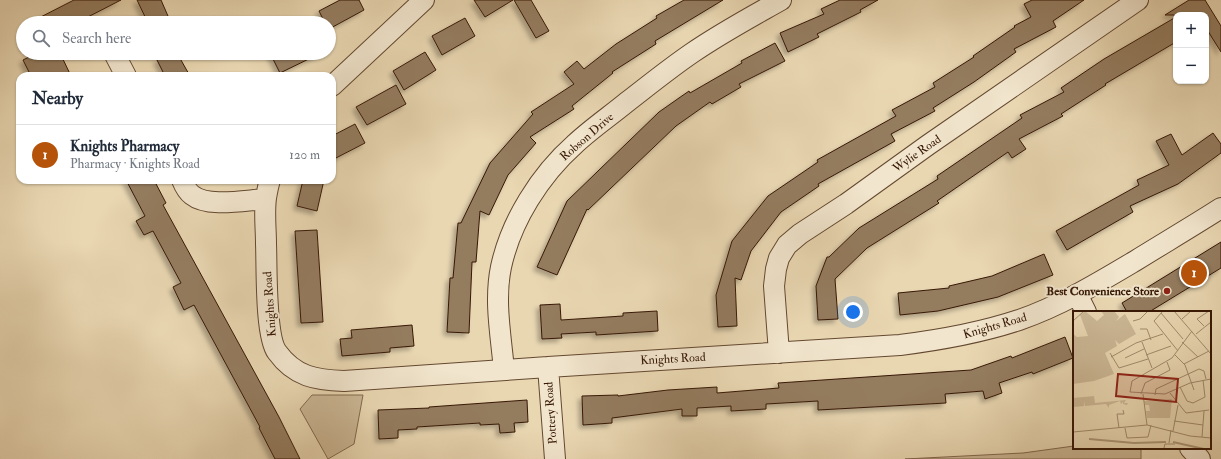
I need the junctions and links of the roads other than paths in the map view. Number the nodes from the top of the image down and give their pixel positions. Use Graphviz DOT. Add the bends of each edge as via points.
graph roads {
  1 [pos="424,0"];
  2 [pos="781,0"];
  3 [pos="1138,0"];
  4 [pos="118,60"];
  5 [pos="124,72"];
  6 [pos="336,82"];
  7 [pos="185,184"];
  8 [pos="268,189"];
  9 [pos="1221,208"];
  10 [pos="1077,294"];
  11 [pos="1086,311"];
  12 [pos="779,353"];
  13 [pos="548,367"];
  14 [pos="504,370"];
  15 [pos="1191,449"];
  16 [pos="555,459"];
  17 [pos="1200,459"];
  1 -- 6 [label="street"];
  2 -- 14 [label="street, Robson Drive" via="716,38 667,71 574,144 540,183 512,231 501,266 497,289"];
  3 -- 12 [label="street, Wylie Road" via="787,245 779,258 774,286"];
  4 -- 5 [label="street"];
  7 -- 8 [label="street" via="191,194 199,199 223,202"];
  8 -- 14 [label="street, Knights Road" via="270,326 276,350 293,368 312,378 344,381"];
  9 -- 10 [label="street, Knights Road"];
  10 -- 11 [label="street"];
  10 -- 12 [label="street, Knights Road" via="1019,320 936,341"];
  12 -- 13 [label="street, Knights Road"];
  13 -- 14 [label="street, Knights Road"];
  13 -- 16 [label="street, Pottery Road"];
  15 -- 17 [label="street"];
}
